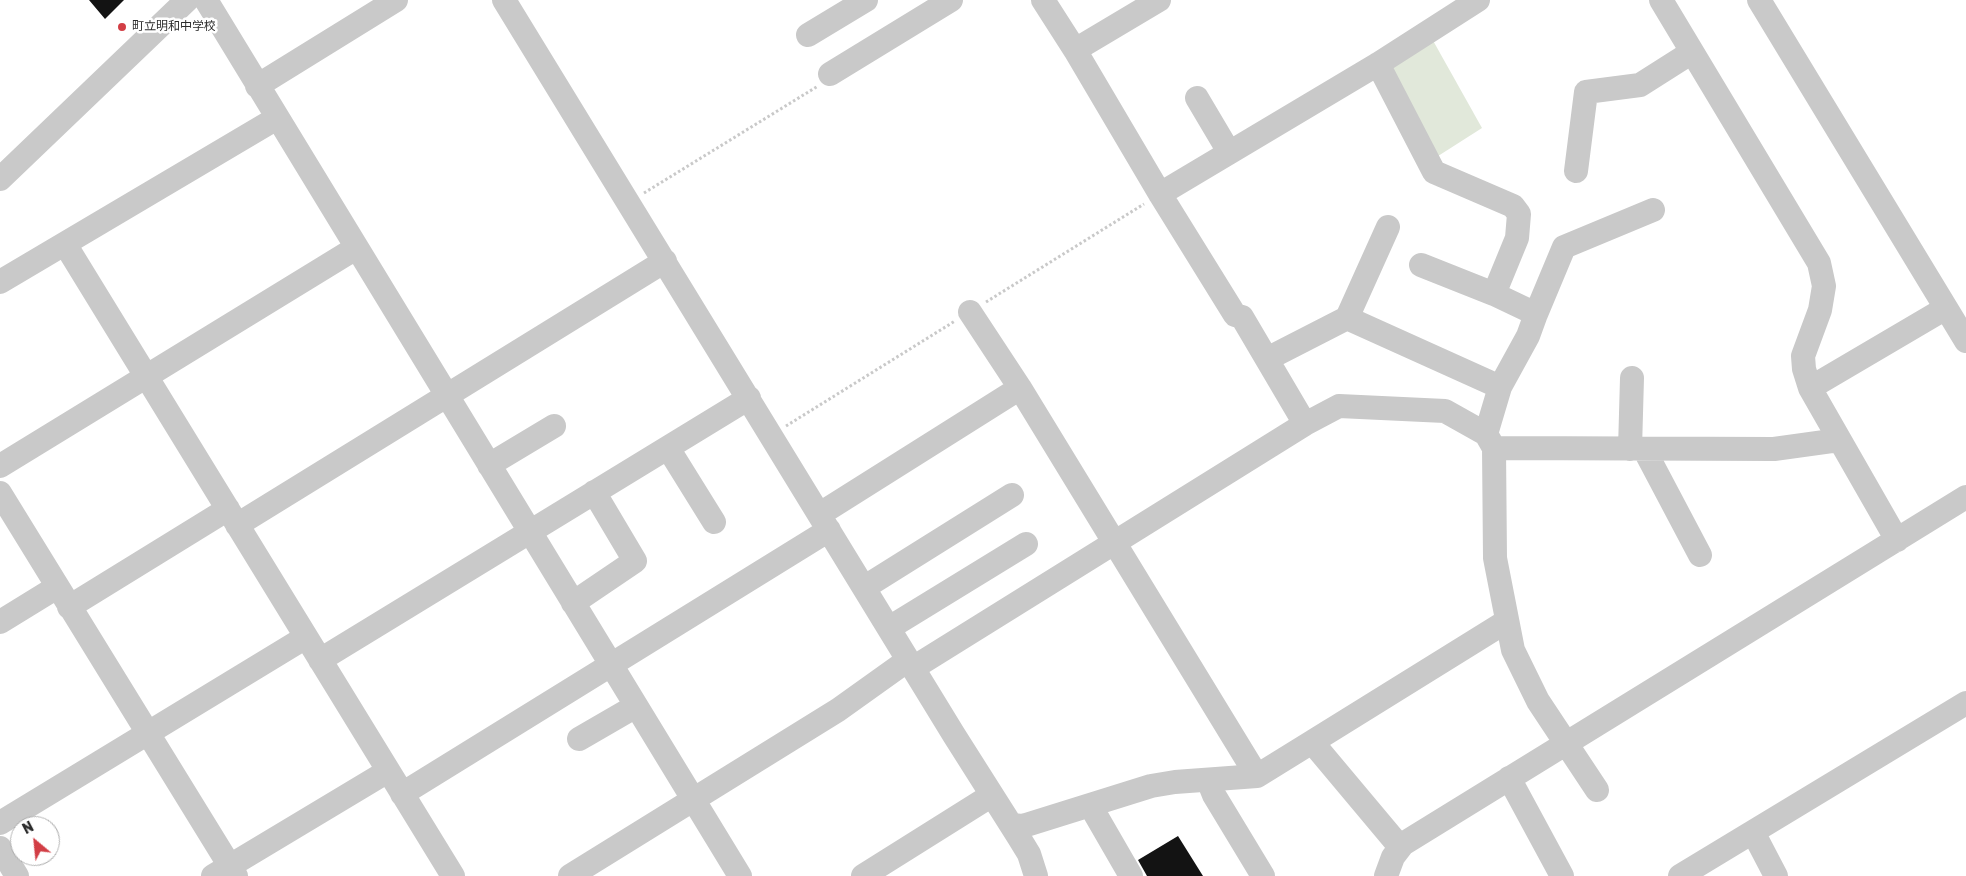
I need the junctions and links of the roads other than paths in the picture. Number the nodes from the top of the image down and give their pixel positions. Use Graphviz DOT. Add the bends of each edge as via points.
graph roads {
  1 [pos="187,0"];
  2 [pos="206,0"];
  3 [pos="396,0"];
  4 [pos="504,0"];
  5 [pos="866,0"];
  6 [pos="951,0"];
  7 [pos="1043,0"];
  8 [pos="1159,0"];
  9 [pos="1478,0"];
  10 [pos="1661,0"];
  11 [pos="1759,0"];
  12 [pos="808,35"];
  13 [pos="1075,50"];
  14 [pos="1692,52"];
  15 [pos="1378,64"];
  16 [pos="830,74"];
  17 [pos="257,86"];
  18 [pos="1197,98"];
  19 [pos="277,118"];
  20 [pos="1229,152"];
  21 [pos="1576,171"];
  22 [pos="0,179"];
  23 [pos="1160,194"];
  24 [pos="1653,210"];
  25 [pos="1388,227"];
  26 [pos="65,244"];
  27 [pos="356,248"];
  28 [pos="665,261"];
  29 [pos="1421,265"];
  30 [pos="0,282"];
  31 [pos="1494,294"];
  32 [pos="1946,308"];
  33 [pos="970,312"];
  34 [pos="1536,314"];
  35 [pos="1347,318"];
  36 [pos="1966,341"];
  37 [pos="1266,358"];
  38 [pos="147,375"];
  39 [pos="1632,378"];
  40 [pos="1500,387"];
  41 [pos="1020,388"];
  42 [pos="1810,388"];
  43 [pos="445,395"];
  44 [pos="749,398"];
  45 [pos="1305,424"];
  46 [pos="554,426"];
  47 [pos="1839,440"];
  48 [pos="1490,441"];
  49 [pos="668,448"];
  50 [pos="1637,449"];
  51 [pos="489,465"];
  52 [pos="0,466"];
  53 [pos="594,492"];
  54 [pos="0,493"];
  55 [pos="1012,495"];
  56 [pos="1966,497"];
  57 [pos="232,517"];
  58 [pos="714,522"];
  59 [pos="825,522"];
  60 [pos="530,532"];
  61 [pos="1897,540"];
  62 [pos="1026,544"];
  63 [pos="1114,544"];
  64 [pos="1700,555"];
  65 [pos="57,587"];
  66 [pos="865,587"];
  67 [pos="573,603"];
  68 [pos="69,607"];
  69 [pos="1507,621"];
  70 [pos="0,622"];
  71 [pos="889,628"];
  72 [pos="306,637"];
  73 [pos="320,660"];
  74 [pos="911,664"];
  75 [pos="611,665"];
  76 [pos="1966,703"];
  77 [pos="636,706"];
  78 [pos="148,733"];
  79 [pos="579,739"];
  80 [pos="1312,742"];
  81 [pos="1567,742"];
  82 [pos="388,770"];
  83 [pos="1257,776"];
  84 [pos="1508,778"];
  85 [pos="1208,780"];
  86 [pos="1597,790"];
  87 [pos="402,794"];
  88 [pos="992,796"];
  89 [pos="694,799"];
  90 [pos="1090,805"];
  91 [pos="0,823"];
  92 [pos="1011,825"];
  93 [pos="1753,832"];
  94 [pos="1400,847"];
  95 [pos="0,848"];
  96 [pos="226,872"];
  97 [pos="11,874"];
  98 [pos="454,876"];
  99 [pos="570,876"];
  100 [pos="740,876"];
  101 [pos="863,876"];
  102 [pos="1036,876"];
  103 [pos="1131,876"];
  104 [pos="1263,876"];
  105 [pos="1386,876"];
  106 [pos="1562,876"];
  107 [pos="1680,876"];
  108 [pos="1776,876"];
  1 -- 22 [label="street"];
  2 -- 17 [label="street"];
  3 -- 17 [label="street"];
  4 -- 28 [label="street"];
  5 -- 12 [label="street"];
  6 -- 16 [label="street"];
  7 -- 13 [label="street"];
  8 -- 13 [label="street"];
  9 -- 15 [label="street"];
  10 -- 14 [label="street"];
  11 -- 32 [label="street"];
  13 -- 23 [label="street"];
  14 -- 21 [label="street" via="1640,84 1586,92"];
  14 -- 42 [label="street" via="1819,263 1824,286 1820,310 1804,356"];
  15 -- 20 [label="street"];
  15 -- 31 [label="street" via="1434,172 1513,206 1519,214 1517,238"];
  17 -- 19 [label="street"];
  18 -- 20 [label="street"];
  19 -- 26 [label="street"];
  19 -- 27 [label="street"];
  20 -- 23 [label="street"];
  23 -- 37 [label="street"];
  24 -- 34 [label="street" via="1564,247"];
  25 -- 35 [label="street"];
  26 -- 30 [label="street"];
  26 -- 38 [label="street"];
  27 -- 38 [label="street"];
  27 -- 43 [label="street"];
  28 -- 43 [label="street"];
  28 -- 44 [label="street"];
  29 -- 31 [label="street"];
  31 -- 34 [label="street"];
  32 -- 36 [label="street"];
  32 -- 42 [label="street"];
  33 -- 41 [label="street"];
  34 -- 40 [label="street" via="1528,336"];
  35 -- 37 [label="street"];
  35 -- 40 [label="street"];
  37 -- 45 [label="street"];
  38 -- 52 [label="street"];
  38 -- 57 [label="street"];
  39 -- 50 [label="street"];
  40 -- 48 [label="street"];
  41 -- 59 [label="street"];
  41 -- 63 [label="street"];
  42 -- 47 [label="street"];
  43 -- 51 [label="street"];
  43 -- 57 [label="street"];
  44 -- 49 [label="street"];
  44 -- 59 [label="street"];
  45 -- 48 [label="street" via="1339,406 1445,411"];
  45 -- 63 [label="street"];
  46 -- 51 [label="street"];
  47 -- 50 [label="street" via="1774,449"];
  47 -- 61 [label="street"];
  48 -- 50 [label="street"];
  48 -- 69 [label="street" via="1495,558"];
  49 -- 53 [label="street"];
  49 -- 58 [label="street"];
  50 -- 64 [label="street"];
  51 -- 60 [label="street"];
  53 -- 60 [label="street"];
  53 -- 67 [label="street" via="635,561"];
  54 -- 65 [label="street"];
  55 -- 66 [label="street"];
  56 -- 61 [label="street"];
  57 -- 68 [label="street"];
  57 -- 72 [label="street"];
  59 -- 66 [label="street"];
  59 -- 75 [label="street"];
  60 -- 67 [label="street"];
  60 -- 73 [label="street"];
  61 -- 81 [label="street"];
  62 -- 71 [label="street"];
  63 -- 74 [label="street"];
  63 -- 83 [label="street"];
  65 -- 68 [label="street"];
  65 -- 70 [label="street"];
  66 -- 71 [label="street"];
  67 -- 75 [label="street"];
  68 -- 78 [label="street"];
  69 -- 80 [label="street"];
  69 -- 81 [label="street" via="1513,650 1538,700"];
  71 -- 74 [label="street"];
  72 -- 73 [label="street"];
  72 -- 78 [label="street"];
  73 -- 82 [label="street"];
  74 -- 88 [label="street"];
  74 -- 89 [label="street"];
  75 -- 77 [label="street"];
  75 -- 87 [label="street"];
  76 -- 93 [label="street"];
  77 -- 79 [label="street"];
  77 -- 89 [label="street"];
  78 -- 91 [label="street"];
  78 -- 96 [label="street"];
  80 -- 83 [label="street"];
  80 -- 94 [label="street"];
  81 -- 84 [label="street"];
  81 -- 86 [label="street"];
  82 -- 87 [label="street"];
  82 -- 96 [label="street"];
  83 -- 85 [label="street"];
  84 -- 94 [label="street"];
  84 -- 106 [label="street"];
  85 -- 90 [label="street" via="1151,786"];
  85 -- 104 [label="street"];
  87 -- 98 [label="street"];
  88 -- 92 [label="street"];
  88 -- 101 [label="street"];
  89 -- 99 [label="street"];
  89 -- 100 [label="street"];
  90 -- 92 [label="street" via="1023,826"];
  90 -- 103 [label="street"];
  92 -- 102 [label="street" via="1029,854"];
  93 -- 107 [label="street"];
  93 -- 108 [label="street"];
  94 -- 105 [label="street"];
  95 -- 97 [label="street"];
}
